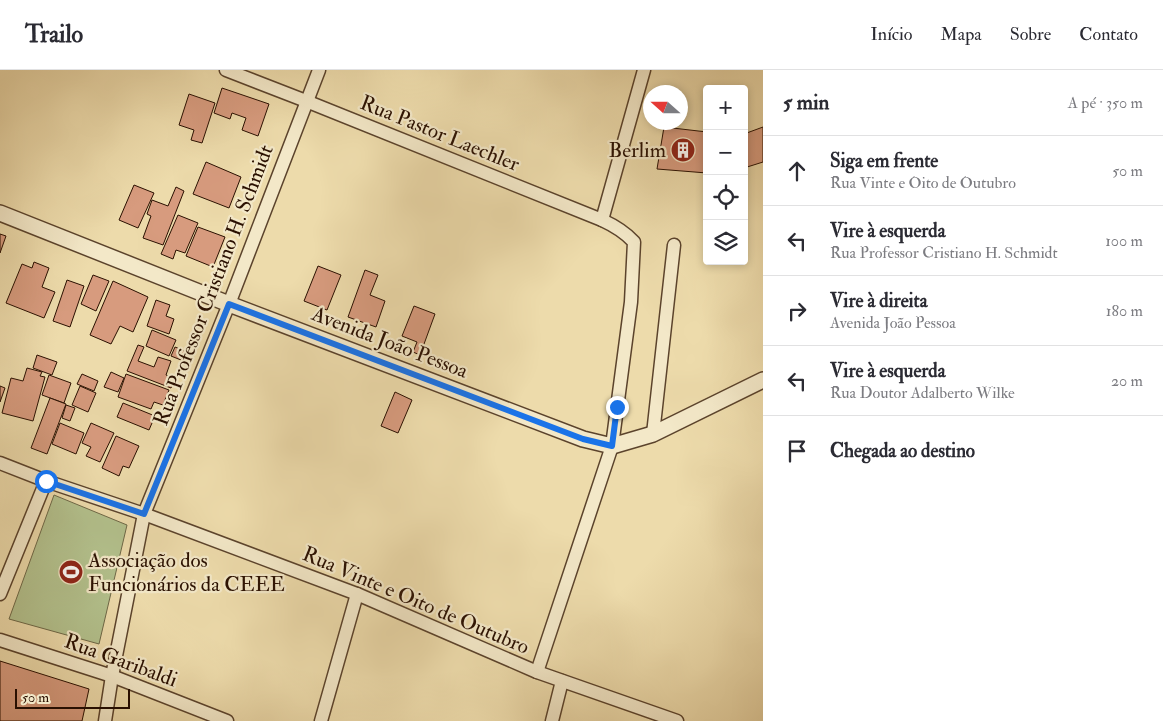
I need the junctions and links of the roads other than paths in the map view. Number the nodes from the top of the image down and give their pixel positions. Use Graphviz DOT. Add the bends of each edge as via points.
graph roads {
  1 [pos="226,70"];
  2 [pos="319,70"];
  3 [pos="644,70"];
  4 [pos="306,101"];
  5 [pos="0,213"];
  6 [pos="602,220"];
  7 [pos="674,245"];
  8 [pos="229,304"];
  9 [pos="763,380"];
  10 [pos="653,434"];
  11 [pos="612,446"];
  12 [pos="0,463"];
  13 [pos="46,481"];
  14 [pos="144,514"];
  15 [pos="0,594"];
  16 [pos="357,594"];
  17 [pos="0,640"];
  18 [pos="537,672"];
  19 [pos="112,676"];
  20 [pos="562,681"];
  21 [pos="104,721"];
  22 [pos="227,721"];
  23 [pos="321,721"];
  24 [pos="552,721"];
  25 [pos="677,721"];
  1 -- 4 [label="street, Rua Pastor Laechler"];
  2 -- 4 [label="street, Rua Professor Cristiano H. Schmidt"];
  3 -- 6 [label="street"];
  4 -- 6 [label="street, Rua Pastor Laechler"];
  4 -- 8 [label="street, Rua Professor Cristiano H. Schmidt"];
  5 -- 8 [label="street, Avenida João Pessoa"];
  6 -- 11 [label="street, Rua Pastor Laechler" via="634,242 631,302"];
  7 -- 10 [label="street"];
  8 -- 11 [label="street, Avenida João Pessoa" via="583,439"];
  8 -- 14 [label="street, Rua Professor Cristiano H. Schmidt"];
  9 -- 10 [label="street, Avenida João Pessoa"];
  10 -- 11 [label="street, Avenida João Pessoa"];
  11 -- 18 [label="street"];
  12 -- 13 [label="street, Rua Vinte e Oito de Outubro"];
  13 -- 14 [label="street, Rua Vinte e Oito de Outubro"];
  13 -- 15 [label="street"];
  14 -- 16 [label="street, Rua Vinte e Oito de Outubro"];
  14 -- 19 [label="street, Rua Professor Cristiano H. Schmidt"];
  16 -- 18 [label="street, Rua Vinte e Oito de Outubro"];
  16 -- 23 [label="street"];
  17 -- 19 [label="street, Rua Garibaldi"];
  18 -- 20 [label="street, Rua Vinte e Oito de Outubro"];
  19 -- 21 [label="street, Rua Professor Cristiano H. Schmidt"];
  19 -- 22 [label="street, Rua Garibaldi"];
  20 -- 24 [label="street"];
  20 -- 25 [label="street, Rua Vinte e Oito de Outubro"];
}
